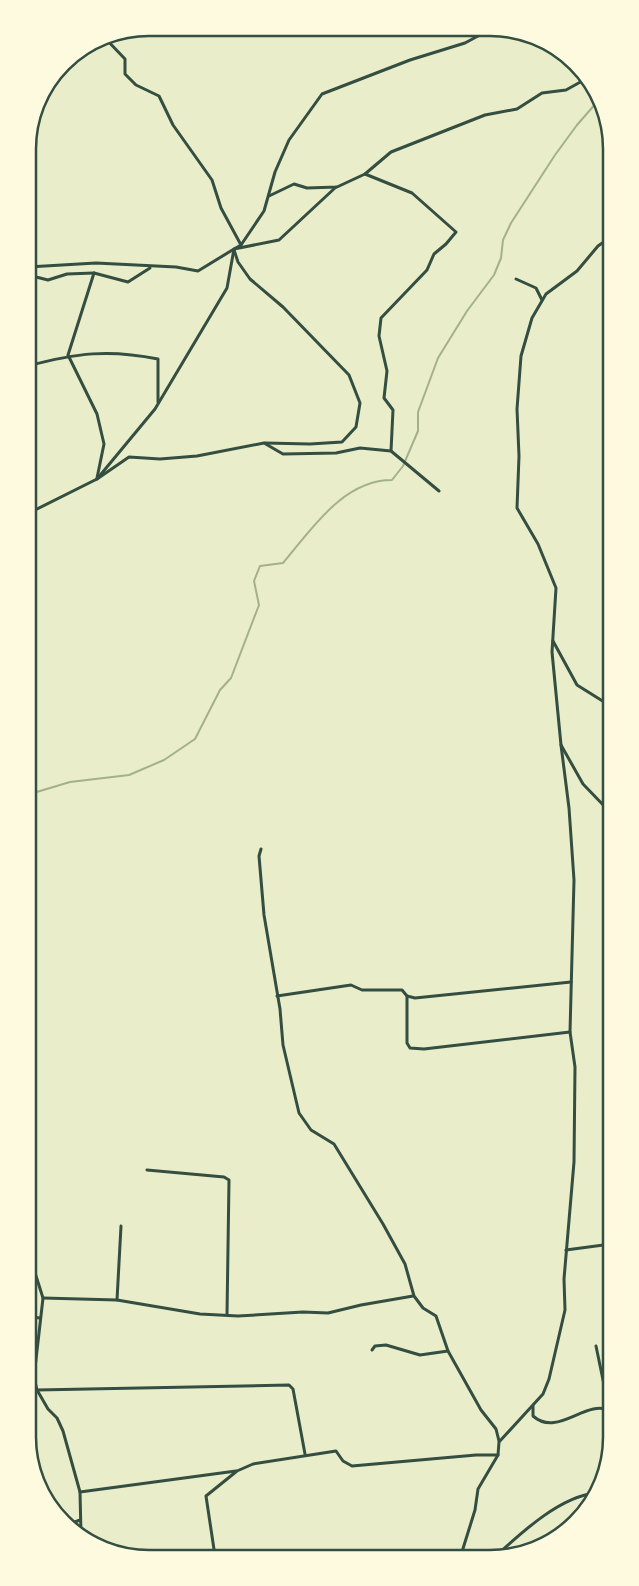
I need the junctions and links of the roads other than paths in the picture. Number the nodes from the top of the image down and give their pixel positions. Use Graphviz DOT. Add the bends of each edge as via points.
graph roads {
  1 [pos="478,36"];
  2 [pos="110,43"];
  3 [pos="580,82"];
  4 [pos="365,174"];
  5 [pos="337,187"];
  6 [pos="268,196"];
  7 [pos="603,242"];
  8 [pos="241,245"];
  9 [pos="234,249"];
  10 [pos="36,267"];
  11 [pos="152,267"];
  12 [pos="94,273"];
  13 [pos="36,277"];
  14 [pos="516,280"];
  15 [pos="542,300"];
  16 [pos="68,355"];
  17 [pos="36,364"];
  18 [pos="158,404"];
  19 [pos="264,443"];
  20 [pos="391,451"];
  21 [pos="97,479"];
  22 [pos="439,491"];
  23 [pos="36,510"];
  24 [pos="552,638"];
  25 [pos="603,701"];
  26 [pos="561,745"];
  27 [pos="603,805"];
  28 [pos="261,849"];
  29 [pos="571,982"];
  30 [pos="277,996"];
  31 [pos="407,996"];
  32 [pos="570,1032"];
  33 [pos="147,1170"];
  34 [pos="121,1226"];
  35 [pos="603,1245"];
  36 [pos="566,1250"];
  37 [pos="36,1277"];
  38 [pos="414,1296"];
  39 [pos="42,1298"];
  40 [pos="117,1300"];
  41 [pos="227,1316"];
  42 [pos="36,1318"];
  43 [pos="40,1318"];
  44 [pos="36,1343"];
  45 [pos="596,1346"];
  46 [pos="372,1350"];
  47 [pos="448,1351"];
  48 [pos="603,1378"];
  49 [pos="36,1386"];
  50 [pos="37,1390"];
  51 [pos="533,1406"];
  52 [pos="603,1410"];
  53 [pos="499,1442"];
  54 [pos="305,1454"];
  55 [pos="498,1455"];
  56 [pos="237,1471"];
  57 [pos="80,1492"];
  58 [pos="587,1494"];
  59 [pos="80,1520"];
  60 [pos="75,1522"];
  61 [pos="80,1526"];
  62 [pos="502,1549"];
  63 [pos="215,1550"];
  64 [pos="463,1550"];
  1 -- 6 [label="street" via="322,94 289,140"];
  2 -- 8 [label="street" via="125,59 125,74 136,85 159,96 173,125 212,180 221,208"];
  3 -- 4 [label="street" via="566,90 542,93 517,109 485,115 391,152"];
  4 -- 5 [label="street"];
  4 -- 20 [label="street" via="412,194 456,232 434,254 427,270 381,318 379,336 387,371 384,398 393,410"];
  5 -- 6 [label="street" via="307,188 294,184"];
  5 -- 9 [label="street" via="279,240"];
  6 -- 8 [label="street" via="264,211"];
  7 -- 15 [label="street" via="577,271"];
  8 -- 9 [label="street"];
  9 -- 11 [label="street" via="198,270"];
  9 -- 18 [label="street" via="227,288"];
  9 -- 19 [label="street" via="238,262 250,279 349,375 360,403 356,427 342,442"];
  10 -- 11 [label="street" via="96,263"];
  11 -- 12 [label="street" via="128,282"];
  12 -- 13 [label="street" via="67,274 48,280"];
  12 -- 16 [label="street"];
  14 -- 15 [label="street" via="536,288"];
  15 -- 24 [label="street" via="532,318 521,356 517,408 517,508 538,544 556,588"];
  16 -- 17 [label="street"];
  16 -- 18 [label="street" via="138,355 158,359"];
  16 -- 21 [label="street" via="97,414 104,444"];
  18 -- 21 [label="street"];
  19 -- 20 [label="street" via="283,454 336,453 360,448"];
  19 -- 21 [label="street" via="197,456 129,457"];
  20 -- 22 [label="street"];
  21 -- 23 [label="street"];
  24 -- 25 [label="street" via="577,685"];
  24 -- 26 [label="street"];
  26 -- 27 [label="street" via="583,784"];
  26 -- 29 [label="street" via="574,880"];
  28 -- 30 [label="street" via="264,915"];
  29 -- 31 [label="street" via="415,998"];
  29 -- 32 [label="street"];
  30 -- 31 [label="street" via="350,985 362,990 402,990"];
  30 -- 38 [label="street" via="283,1046 299,1113 311,1130 334,1144 405,1264"];
  31 -- 32 [label="street" via="407,1043 410,1048"];
  32 -- 36 [label="street" via="575,1067 574,1162"];
  33 -- 41 [label="street" via="229,1180"];
  34 -- 40 [label="street"];
  35 -- 36 [label="street"];
  36 -- 51 [label="street" via="565,1310 560,1337 549,1379"];
  37 -- 39 [label="street"];
  38 -- 41 [label="street" via="328,1314"];
  38 -- 47 [label="street" via="423,1308 436,1316"];
  39 -- 40 [label="street"];
  39 -- 43 [label="street"];
  40 -- 41 [label="street"];
  42 -- 43 [label="street"];
  43 -- 44 [label="street"];
  45 -- 48 [label="street"];
  46 -- 47 [label="street" via="375,1346 386,1345 420,1354"];
  47 -- 53 [label="street" via="481,1410 496,1429"];
  49 -- 50 [label="street"];
  50 -- 54 [label="street" via="289,1385 293,1389"];
  50 -- 57 [label="street" via="63,1431"];
  51 -- 52 [label="street" via="533,1416 548,1424 586,1411"];
  51 -- 53 [label="street"];
  53 -- 55 [label="street"];
  54 -- 55 [label="street" via="336,1451 343,1461 352,1466"];
  54 -- 56 [label="street" via="253,1464"];
  55 -- 64 [label="street" via="478,1489 476,1510"];
  56 -- 57 [label="street"];
  56 -- 63 [label="street" via="206,1496"];
  57 -- 59 [label="street"];
  58 -- 62 [label="street" via="554,1510"];
  59 -- 60 [label="street"];
  59 -- 61 [label="street"];
}
